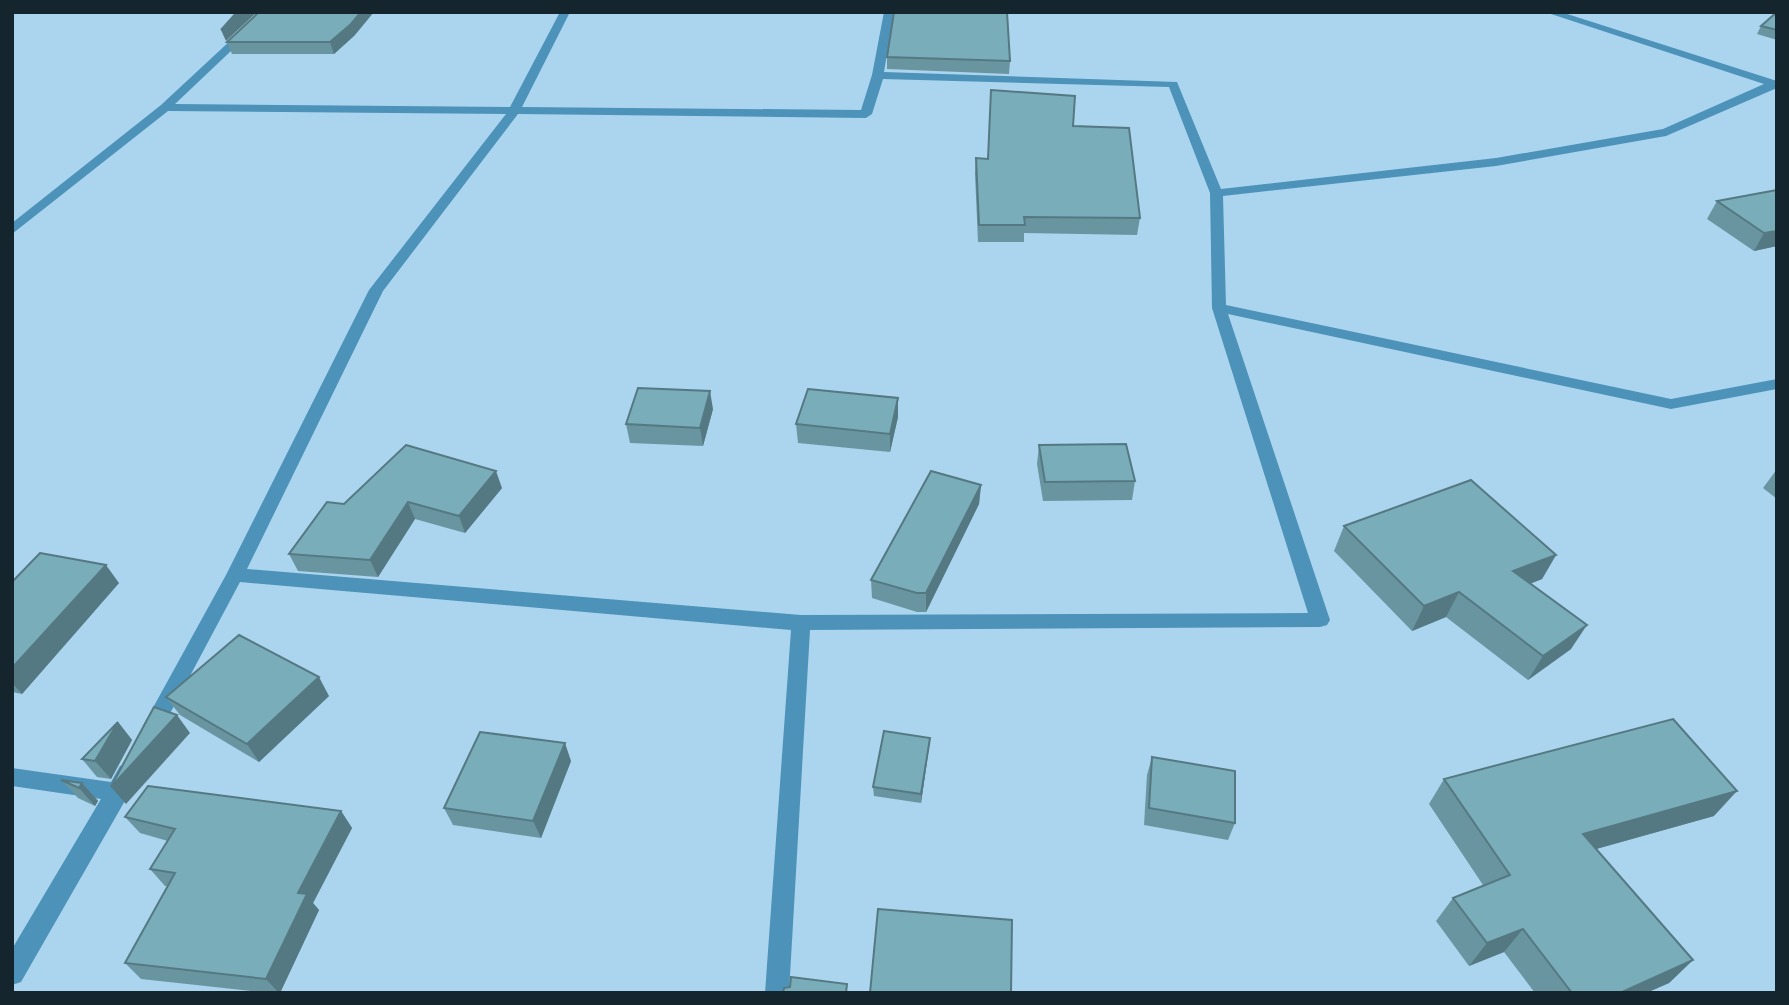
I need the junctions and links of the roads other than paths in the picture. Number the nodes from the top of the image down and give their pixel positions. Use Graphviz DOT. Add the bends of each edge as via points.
graph roads {
  1 [pos="267,12"];
  2 [pos="565,12"];
  3 [pos="889,12"];
  4 [pos="1550,12"];
  5 [pos="878,75"];
  6 [pos="1774,85"];
  7 [pos="165,107"];
  8 [pos="514,111"];
  9 [pos="1216,192"];
  10 [pos="12,230"];
  11 [pos="1219,308"];
  12 [pos="1777,384"];
  13 [pos="236,575"];
  14 [pos="801,623"];
  15 [pos="12,777"];
  16 [pos="118,792"];
  17 [pos="12,973"];
  18 [pos="777,993"];
  1 -- 7 [label="street"];
  2 -- 8 [label="street"];
  3 -- 5 [label="street"];
  4 -- 6 [label="street"];
  5 -- 8 [label="street" via="866,114"];
  5 -- 9 [label="street" via="1173,84"];
  6 -- 9 [label="street" via="1666,132 1496,162"];
  7 -- 8 [label="street"];
  7 -- 10 [label="street"];
  8 -- 13 [label="street" via="376,290"];
  9 -- 11 [label="street"];
  11 -- 12 [label="street" via="1671,404"];
  11 -- 14 [label="street" via="1320,620"];
  13 -- 14 [label="street"];
  13 -- 16 [label="street"];
  14 -- 18 [label="street"];
  15 -- 16 [label="street"];
  16 -- 17 [label="street"];
}
